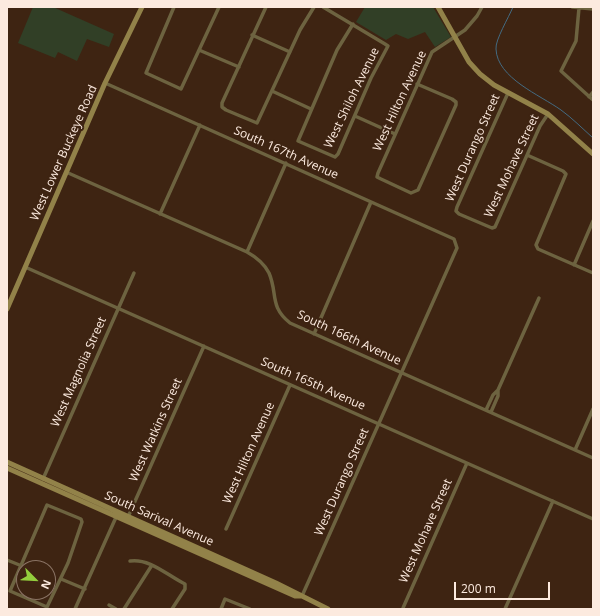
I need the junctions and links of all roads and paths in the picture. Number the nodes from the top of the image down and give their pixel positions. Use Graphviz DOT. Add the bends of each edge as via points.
graph roads {
  1 [pos="142,7"];
  2 [pos="174,7"];
  3 [pos="219,7"];
  4 [pos="266,7"];
  5 [pos="314,7"];
  6 [pos="323,7"];
  7 [pos="438,7"];
  8 [pos="482,7"];
  9 [pos="572,7"];
  10 [pos="579,8"];
  11 [pos="593,9"];
  12 [pos="353,24"];
  13 [pos="252,35"];
  14 [pos="455,38"];
  15 [pos="199,50"];
  16 [pos="290,52"];
  17 [pos="239,67"];
  18 [pos="105,83"];
  19 [pos="418,84"];
  20 [pos="272,91"];
  21 [pos="593,92"];
  22 [pos="508,93"];
  23 [pos="589,97"];
  24 [pos="593,100"];
  25 [pos="311,109"];
  26 [pos="548,114"];
  27 [pos="355,116"];
  28 [pos="200,125"];
  29 [pos="395,134"];
  30 [pos="593,154"];
  31 [pos="527,155"];
  32 [pos="286,163"];
  33 [pos="66,172"];
  34 [pos="371,202"];
  35 [pos="160,214"];
  36 [pos="593,221"];
  37 [pos="495,227"];
  38 [pos="456,243"];
  39 [pos="246,252"];
  40 [pos="574,265"];
  41 [pos="25,267"];
  42 [pos="134,273"];
  43 [pos="593,273"];
  44 [pos="539,298"];
  45 [pos="8,306"];
  46 [pos="119,307"];
  47 [pos="314,334"];
  48 [pos="204,346"];
  49 [pos="402,373"];
  50 [pos="290,385"];
  51 [pos="498,390"];
  52 [pos="491,399"];
  53 [pos="496,401"];
  54 [pos="593,409"];
  55 [pos="486,410"];
  56 [pos="491,412"];
  57 [pos="379,424"];
  58 [pos="575,450"];
  59 [pos="593,458"];
  60 [pos="7,462"];
  61 [pos="467,463"];
  62 [pos="7,468"];
  63 [pos="42,481"];
  64 [pos="552,501"];
  65 [pos="116,514"];
  66 [pos="593,519"];
  67 [pos="129,520"];
  68 [pos="226,529"];
  69 [pos="24,560"];
  70 [pos="130,561"];
  71 [pos="152,565"];
  72 [pos="16,578"];
  73 [pos="61,579"];
  74 [pos="56,589"];
  75 [pos="85,589"];
  76 [pos="16,594"];
  77 [pos="302,596"];
  78 [pos="31,600"];
  79 [pos="50,600"];
  80 [pos="109,605"];
  81 [pos="403,608"];
  82 [pos="75,609"];
  83 [pos="116,609"];
  84 [pos="124,609"];
  85 [pos="172,609"];
  86 [pos="221,609"];
  87 [pos="250,609"];
  88 [pos="328,609"];
  89 [pos="505,609"];
  1 -- 18 [label="main road, West Lower Buckeye Road"];
  2 -- 15 [label="street" via="146,73 181,89"];
  3 -- 15 [label="street"];
  4 -- 13 [label="street"];
  5 -- 16 [label="street"];
  6 -- 12 [label="street"];
  7 -- 14 [label="main road"];
  8 -- 14 [label="street, West Hilton Avenue" via="471,25"];
  9 -- 10 [label="street"];
  10 -- 11 [label="street"];
  10 -- 23 [label="street" via="576,41 561,71"];
  12 -- 25 [label="street"];
  12 -- 27 [label="street, West Shiloh Avenue" via="388,46"];
  13 -- 16 [label="street"];
  13 -- 17 [label="street"];
  14 -- 19 [label="street, West Hilton Avenue" via="432,52"];
  14 -- 22 [label="main road" via="469,62 480,74"];
  15 -- 17 [label="street"];
  16 -- 20 [label="street"];
  17 -- 20 [label="street" via="222,107 257,123"];
  18 -- 28 [label="street, South 167th Avenue"];
  18 -- 33 [label="main road, West Lower Buckeye Road"];
  19 -- 29 [label="street, West Hilton Avenue"];
  19 -- 29 [label="street, West Hilton Avenue" via="456,102 415,192 411,193 377,177"];
  20 -- 25 [label="street"];
  21 -- 23 [label="street"];
  22 -- 26 [label="main road"];
  22 -- 37 [label="street, West Durango Street" via="456,212 492,228"];
  23 -- 24 [label="street"];
  25 -- 27 [label="street, West Shiloh Avenue" via="298,141 335,158"];
  26 -- 30 [label="main road"];
  26 -- 31 [label="street, West Mohave Street"];
  27 -- 29 [label="street"];
  28 -- 32 [label="street, South 167th Avenue"];
  28 -- 35 [label="street"];
  31 -- 37 [label="street, West Mohave Street"];
  31 -- 40 [label="street" via="566,174 536,246"];
  32 -- 34 [label="street, South 167th Avenue"];
  32 -- 39 [label="street"];
  33 -- 35 [label="street, South 166th Avenue"];
  33 -- 41 [label="main road, West Lower Buckeye Road"];
  34 -- 38 [label="street, South 167th Avenue" via="454,239"];
  34 -- 47 [label="street"];
  35 -- 39 [label="street, South 166th Avenue"];
  36 -- 40 [label="street"];
  38 -- 49 [label="street, West Durango Street" via="457,248"];
  39 -- 47 [label="street, South 166th Avenue" via="260,260 269,273 275,303 281,315 290,323"];
  40 -- 43 [label="street"];
  41 -- 45 [label="main road, West Lower Buckeye Road"];
  41 -- 46 [label="street, South 165th Avenue"];
  42 -- 46 [label="street, West Magnolia Street"];
  44 -- 51 [label="street"];
  46 -- 48 [label="street, South 165th Avenue"];
  46 -- 63 [label="street, West Magnolia Street"];
  47 -- 49 [label="street, South 166th Avenue"];
  48 -- 50 [label="street, South 165th Avenue"];
  48 -- 67 [label="street, West Watkins Street"];
  49 -- 55 [label="street, South 166th Avenue"];
  49 -- 57 [label="street, West Durango Street"];
  50 -- 57 [label="street, South 165th Avenue"];
  50 -- 68 [label="street, West Hilton Avenue"];
  51 -- 52 [label="street"];
  51 -- 53 [label="street"];
  52 -- 53 [label="street"];
  52 -- 55 [label="street"];
  53 -- 56 [label="street"];
  54 -- 58 [label="street"];
  55 -- 56 [label="street, South 166th Avenue"];
  56 -- 58 [label="street, South 166th Avenue"];
  57 -- 61 [label="street, South 165th Avenue"];
  57 -- 77 [label="street, West Durango Street"];
  58 -- 59 [label="street, South 166th Avenue"];
  60 -- 63 [label="main road, South Sarival Avenue"];
  61 -- 64 [label="street, South 165th Avenue"];
  61 -- 81 [label="street, West Mohave Street"];
  62 -- 63 [label="main road, South Sarival Avenue"];
  63 -- 65 [label="main road, South Sarival Avenue"];
  64 -- 66 [label="street, South 165th Avenue"];
  64 -- 89 [label="street"];
  65 -- 67 [label="main road, South Sarival Avenue"];
  65 -- 75 [label="street"];
  67 -- 77 [label="main road, South Sarival Avenue"];
  69 -- 73 [label="street" via="47,505 81,519"];
  70 -- 71 [label="street" via="139,560"];
  71 -- 84 [label="street"];
  71 -- 85 [label="street" via="185,584 185,589"];
  72 -- 76 [label="street" via="10,591"];
  73 -- 74 [label="street"];
  73 -- 75 [label="street"];
  75 -- 82 [label="street"];
  77 -- 88 [label="main road, South Sarival Avenue"];
  78 -- 79 [label="street" via="47,607"];
  80 -- 83 [label="street"];
  86 -- 87 [label="street" via="225,599"];
}
